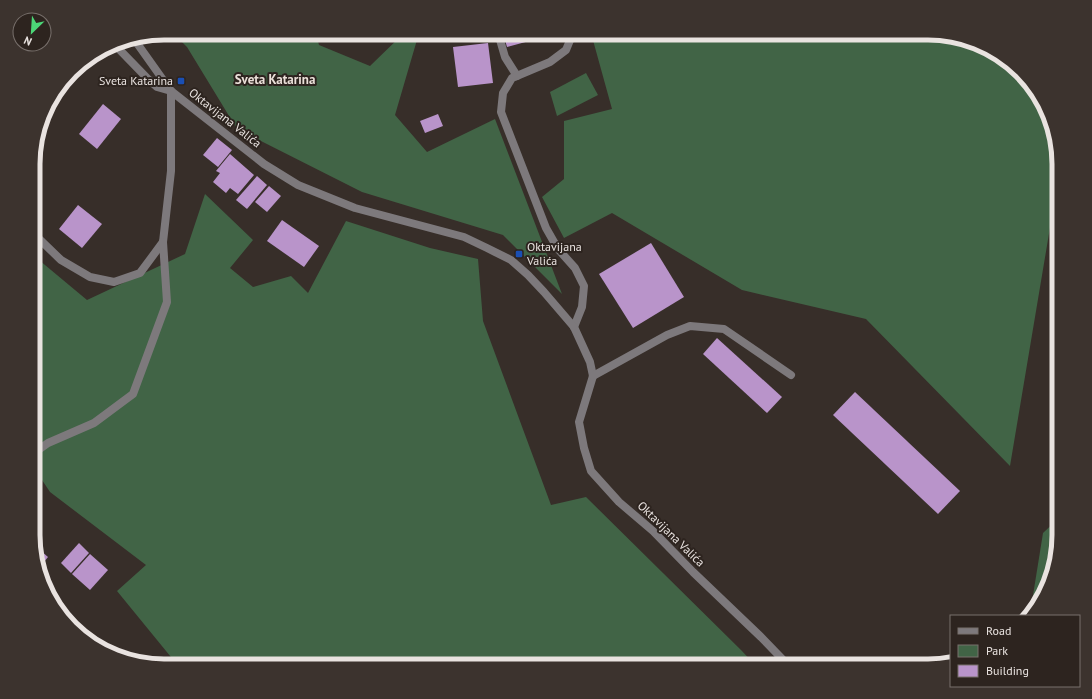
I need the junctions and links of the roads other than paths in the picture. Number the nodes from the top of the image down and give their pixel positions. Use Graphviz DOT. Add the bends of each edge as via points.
graph roads {
  1 [pos="500,40"];
  2 [pos="570,40"];
  3 [pos="137,43"];
  4 [pos="119,49"];
  5 [pos="517,76"];
  6 [pos="171,91"];
  7 [pos="40,240"];
  8 [pos="163,242"];
  9 [pos="574,327"];
  10 [pos="791,375"];
  11 [pos="593,376"];
  12 [pos="40,449"];
  13 [pos="782,659"];
  1 -- 5 [label="street" via="505,57"];
  2 -- 5 [label="street" via="566,50 550,62"];
  3 -- 6 [label="street"];
  4 -- 6 [label="street, Oktavijana Valića" via="153,83"];
  5 -- 9 [label="street" via="512,78 503,93 501,112 546,228 558,249 575,268 584,286 582,307"];
  6 -- 8 [label="street, Oktavijana Valića" via="171,171"];
  6 -- 9 [label="street, Oktavijana Valića" via="264,164 298,185 355,208 464,237 511,260 544,292"];
  7 -- 8 [label="street" via="61,260 90,277 114,282 140,273"];
  8 -- 12 [label="street, Oktavijana Valića" via="166,302 133,394 94,422"];
  9 -- 11 [label="street, Oktavijana Valića" via="590,362"];
  10 -- 11 [label="street" via="724,329 690,326 667,335"];
  11 -- 13 [label="street, Oktavijana Valića" via="579,422 591,471 619,502 653,531"];
}
